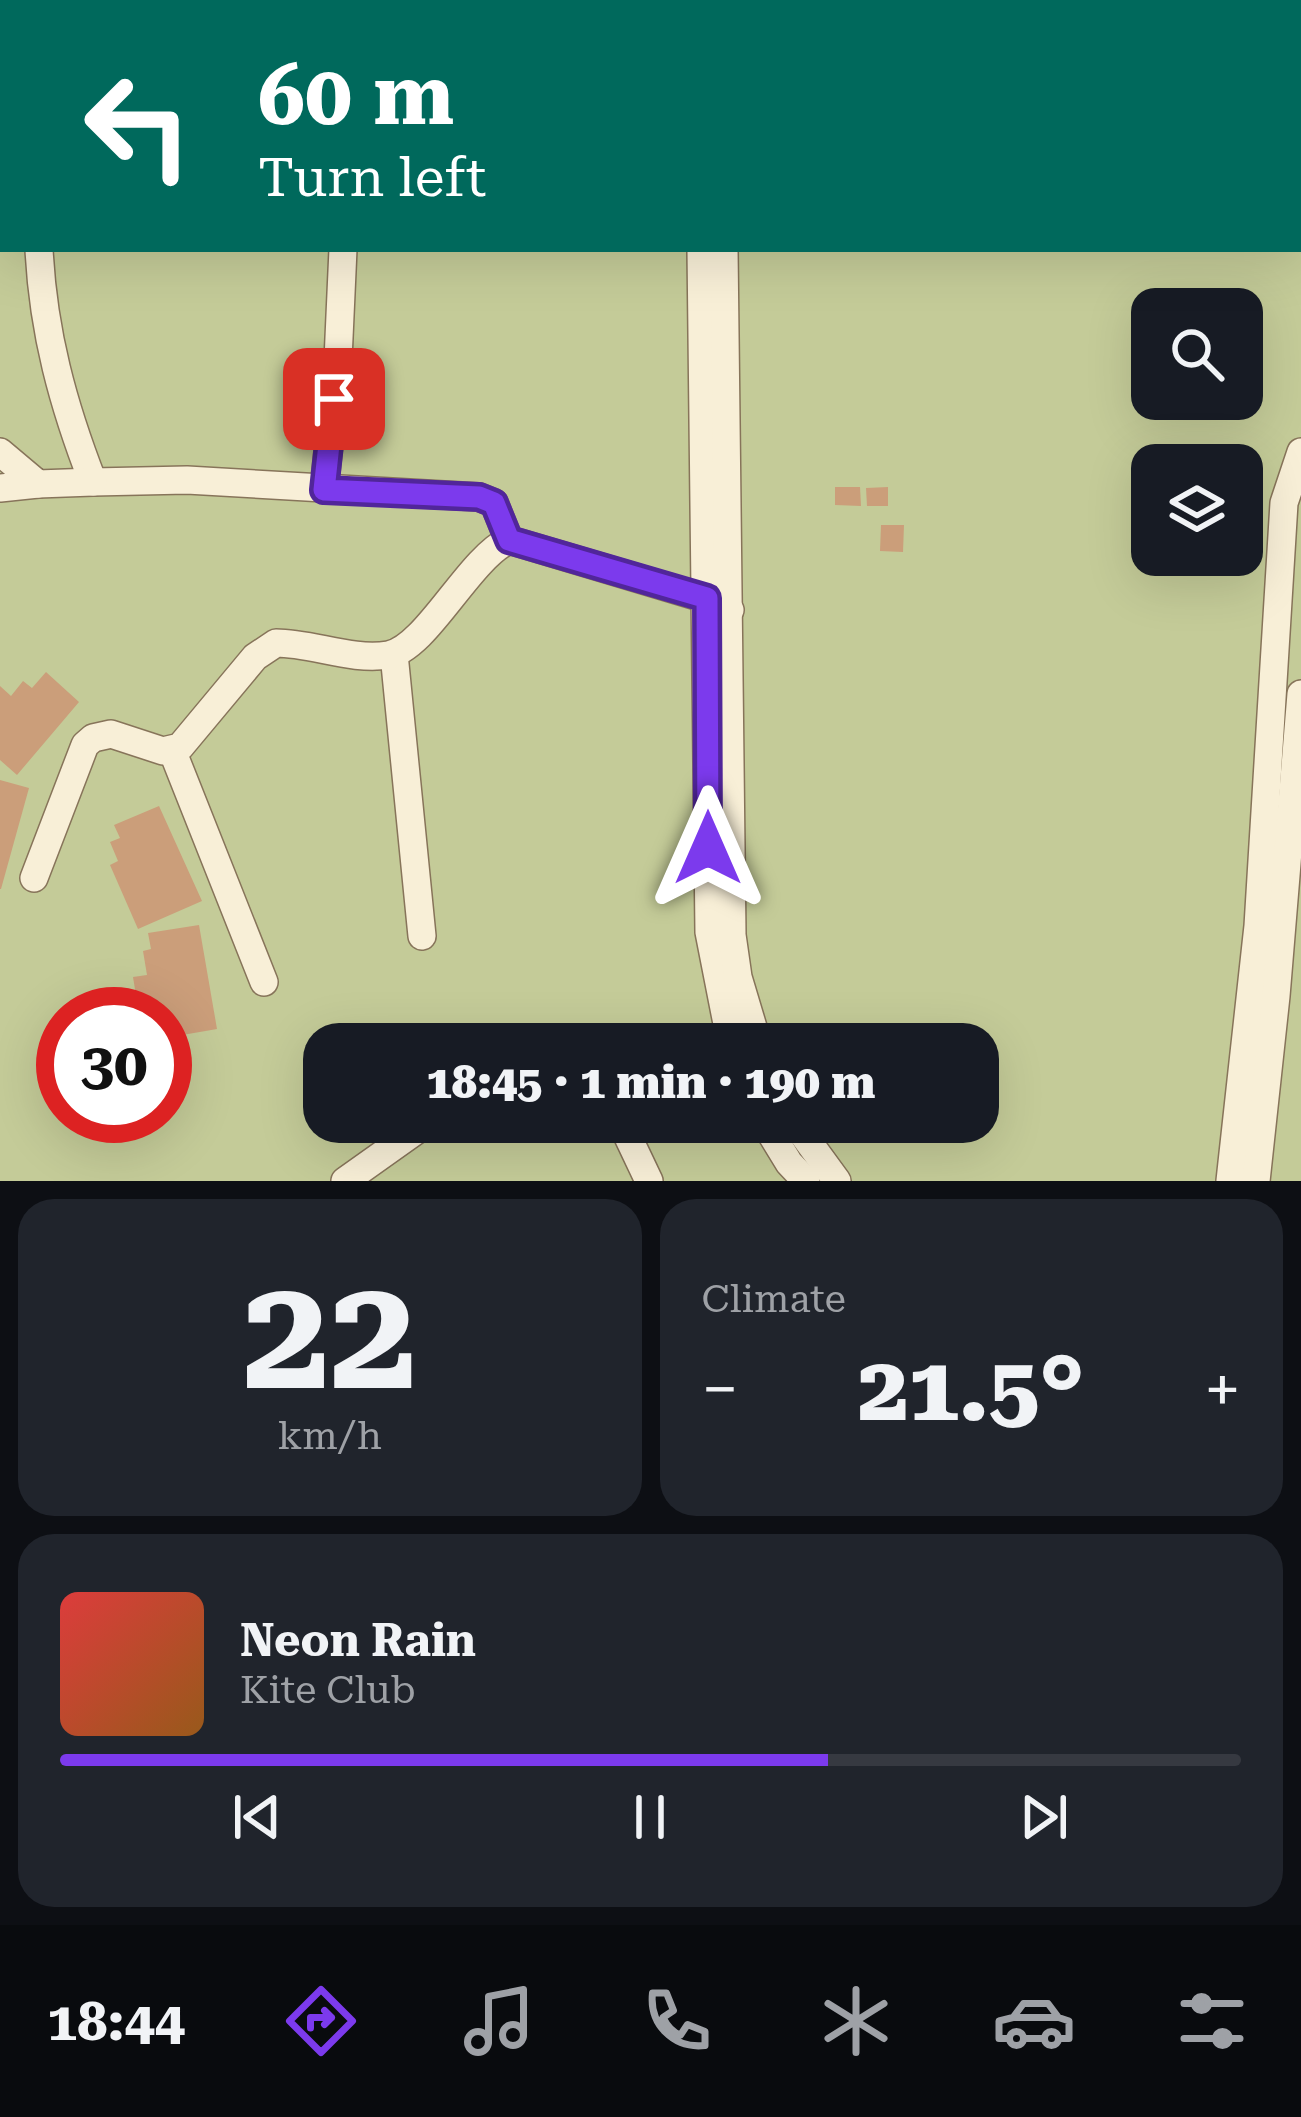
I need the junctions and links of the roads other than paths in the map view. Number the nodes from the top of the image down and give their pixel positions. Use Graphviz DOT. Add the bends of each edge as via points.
graph roads {
  1 [pos="39,252"];
  2 [pos="343,252"];
  3 [pos="701,252"];
  4 [pos="724,252"];
  5 [pos="0,452"];
  6 [pos="1301,452"];
  7 [pos="92,482"];
  8 [pos="38,484"];
  9 [pos="0,488"];
  10 [pos="324,490"];
  11 [pos="509,540"];
  12 [pos="719,604"];
  13 [pos="394,654"];
  14 [pos="1301,694"];
  15 [pos="172,750"];
  16 [pos="34,878"];
  17 [pos="422,936"];
  18 [pos="264,982"];
  19 [pos="727,1023"];
  20 [pos="752,1023"];
  21 [pos="398,1143"];
  22 [pos="631,1143"];
  23 [pos="777,1143"];
  24 [pos="809,1143"];
  25 [pos="345,1181"];
  26 [pos="649,1181"];
  27 [pos="806,1181"];
  28 [pos="837,1181"];
  29 [pos="1230,1181"];
  30 [pos="1256,1181"];
  1 -- 7 [label="street" via="50,353"];
  2 -- 10 [label="street"];
  3 -- 12 [label="street"];
  4 -- 12 [label="street"];
  5 -- 8 [label="street"];
  6 -- 29 [label="street" via="1284,503 1258,926"];
  7 -- 8 [label="street"];
  7 -- 10 [label="street"];
  8 -- 9 [label="street"];
  10 -- 11 [label="street" via="479,497 494,503"];
  11 -- 12 [label="street"];
  11 -- 13 [label="street"];
  12 -- 19 [label="street" via="709,932"];
  12 -- 20 [label="street" via="732,935"];
  13 -- 15 [label="street" via="268,645"];
  13 -- 17 [label="street"];
  14 -- 30 [label="street"];
  15 -- 16 [label="street" via="111,734 85,745"];
  15 -- 18 [label="street"];
  21 -- 25 [label="street"];
  22 -- 26 [label="street"];
  23 -- 27 [label="street"];
  24 -- 28 [label="street"];
}
